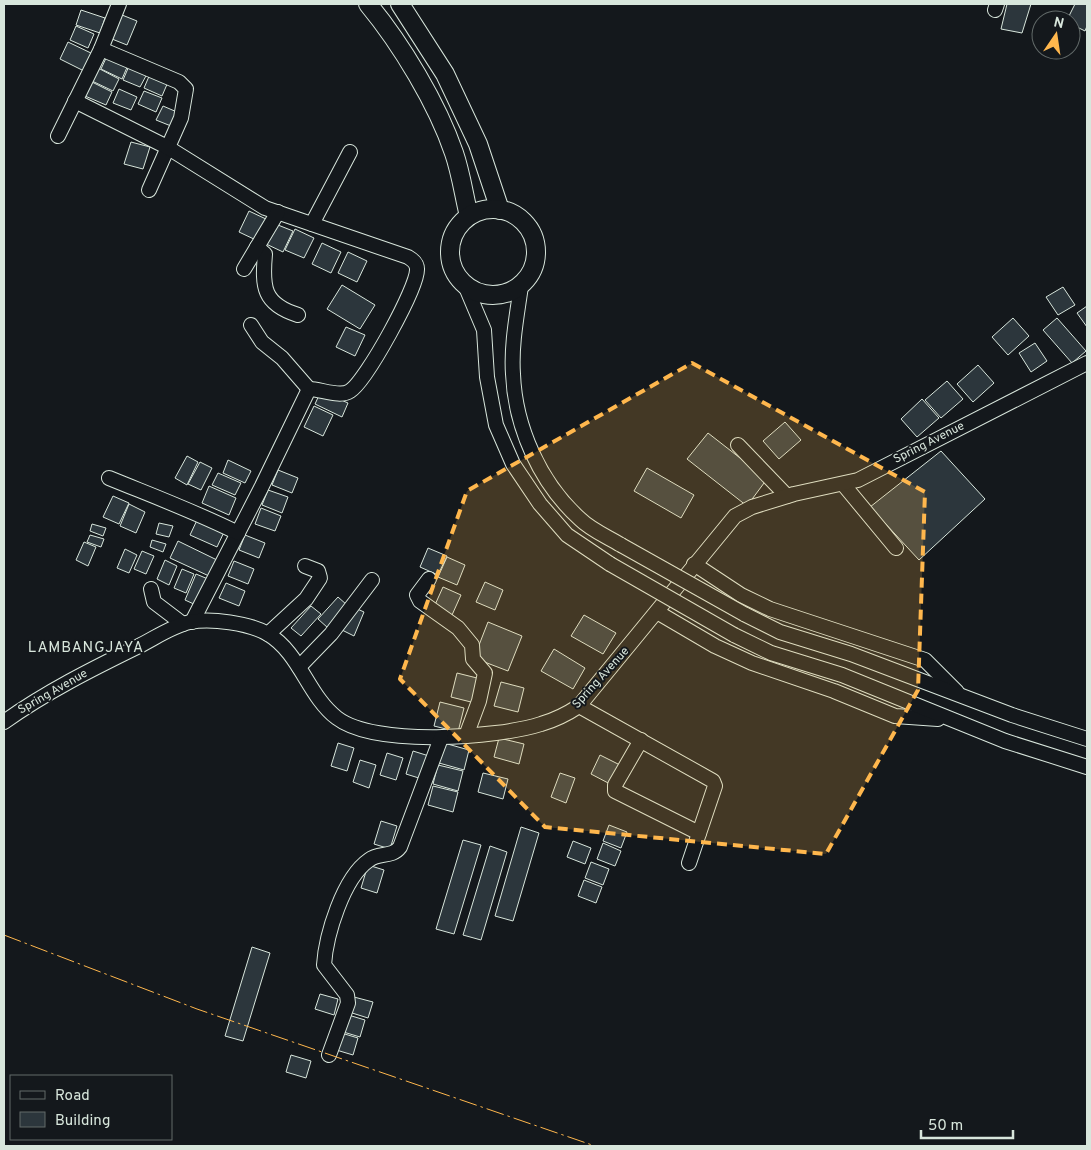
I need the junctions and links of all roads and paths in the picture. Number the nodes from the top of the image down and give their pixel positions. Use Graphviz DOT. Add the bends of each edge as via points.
graph roads {
  1 [pos="119,4"];
  2 [pos="368,4"];
  3 [pos="400,4"];
  4 [pos="101,49"];
  5 [pos="75,101"];
  6 [pos="58,136"];
  7 [pos="168,147"];
  8 [pos="350,152"];
  9 [pos="149,190"];
  10 [pos="500,210"];
  11 [pos="278,212"];
  12 [pos="469,216"];
  13 [pos="312,224"];
  14 [pos="257,247"];
  15 [pos="244,269"];
  16 [pos="465,285"];
  17 [pos="521,286"];
  18 [pos="298,315"];
  19 [pos="251,325"];
  20 [pos="1084,369"];
  21 [pos="309,389"];
  22 [pos="738,445"];
  23 [pos="109,478"];
  24 [pos="843,484"];
  25 [pos="788,496"];
  26 [pos="238,533"];
  27 [pos="896,548"];
  28 [pos="694,564"];
  29 [pos="305,566"];
  30 [pos="429,579"];
  31 [pos="372,580"];
  32 [pos="151,589"];
  33 [pos="656,612"];
  34 [pos="188,623"];
  35 [pos="268,634"];
  36 [pos="299,667"];
  37 [pos="961,696"];
  38 [pos="579,706"];
  39 [pos="951,720"];
  40 [pos="4,722"];
  41 [pos="466,736"];
  42 [pos="442,738"];
  43 [pos="1087,739"];
  44 [pos="641,740"];
  45 [pos="1087,767"];
  46 [pos="700,833"];
  47 [pos="689,863"];
  48 [pos="329,1055"];
  1 -- 4 [label="street"];
  2 -- 12 [label="main road" via="424,86 454,153"];
  3 -- 10 [label="main road" via="445,74 478,144"];
  4 -- 5 [label="street"];
  4 -- 7 [label="street" via="184,85 186,95 181,118"];
  5 -- 6 [label="street"];
  5 -- 7 [label="street"];
  7 -- 9 [label="street"];
  7 -- 11 [label="street" via="247,198"];
  8 -- 13 [label="street"];
  10 -- 12 [label="main road" via="484,210"];
  10 -- 17 [label="main road" via="519,217 532,232 537,252 533,271"];
  11 -- 13 [label="street"];
  11 -- 14 [label="street"];
  12 -- 16 [label="main road" via="456,231 450,250 453,269"];
  13 -- 21 [label="street" via="408,258 417,268 412,292 354,388 342,394"];
  14 -- 15 [label="street"];
  14 -- 18 [label="street" via="265,254 262,275 268,296 278,308"];
  16 -- 17 [label="main road" via="493,295 503,295"];
  16 -- 39 [label="street, bridge" via="484,330 487,377 496,425 513,464 540,504 567,535 610,564 771,653 842,676"];
  17 -- 37 [label="street, bridge" via="512,374 521,419 533,456 554,491 580,520 780,632 851,654"];
  19 -- 21 [label="street" via="262,342 282,358"];
  20 -- 24 [label="street, Spring Avenue" via="858,480"];
  21 -- 26 [label="street"];
  22 -- 25 [label="street"];
  23 -- 26 [label="street"];
  24 -- 25 [label="street, Spring Avenue"];
  24 -- 27 [label="street"];
  25 -- 28 [label="street, Spring Avenue" via="735,516"];
  26 -- 34 [label="street"];
  28 -- 33 [label="street, Spring Avenue"];
  28 -- 37 [label="street" via="741,595 770,609 925,660"];
  29 -- 35 [label="street" via="318,571 320,578 306,599"];
  30 -- 41 [label="street" via="418,598 458,628 472,645 473,659 485,673 479,702"];
  31 -- 36 [label="street" via="331,634"];
  32 -- 34 [label="street" via="154,602"];
  33 -- 38 [label="street, Spring Avenue"];
  33 -- 39 [label="street" via="752,663 894,716"];
  34 -- 35 [label="street, Spring Avenue" via="241,624"];
  34 -- 40 [label="street, Spring Avenue" via="36,699"];
  35 -- 36 [label="street, Spring Avenue"];
  36 -- 42 [label="street, Spring Avenue" via="330,713 344,723 393,735"];
  37 -- 43 [label="street"];
  38 -- 41 [label="street, Spring Avenue" via="540,725 505,733"];
  38 -- 44 [label="street"];
  39 -- 45 [label="street"];
  41 -- 42 [label="street, Spring Avenue"];
  42 -- 48 [label="street" via="400,847 391,854 370,859 362,867 349,882 335,915 324,965 347,995 348,1003"];
  44 -- 46 [label="street" via="714,781"];
  44 -- 46 [label="street" via="615,785 615,791"];
  46 -- 47 [label="street"];
}
